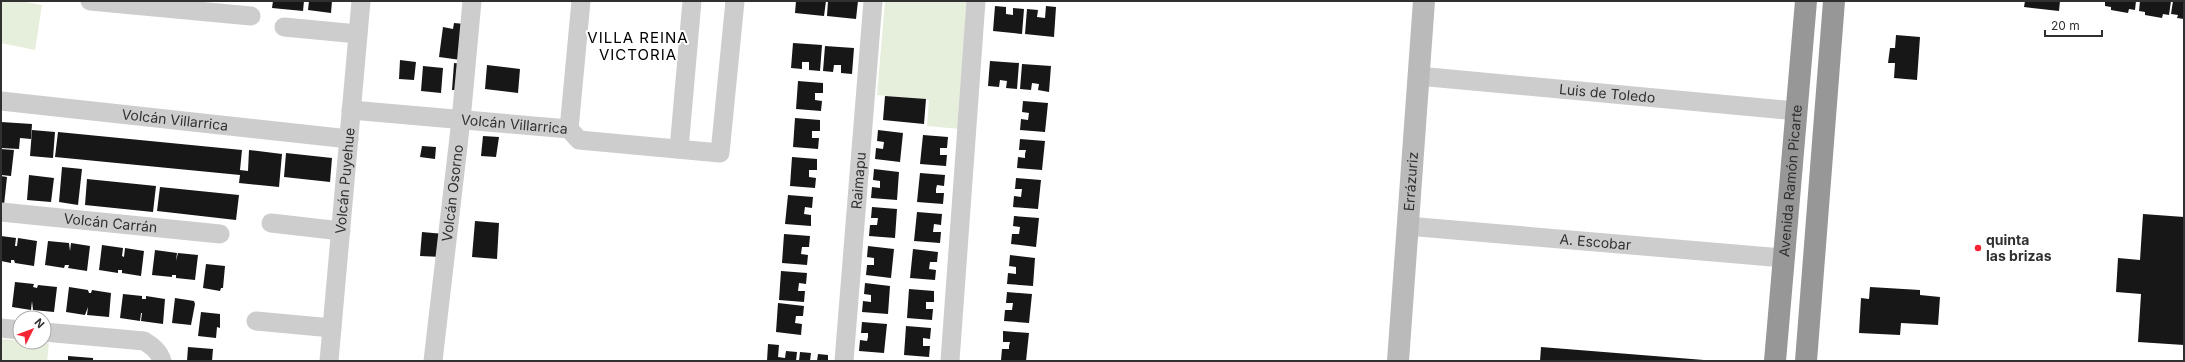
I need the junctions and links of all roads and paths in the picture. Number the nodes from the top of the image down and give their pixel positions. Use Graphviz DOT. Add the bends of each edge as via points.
graph roads {
  1 [pos="90,1"];
  2 [pos="361,1"];
  3 [pos="472,1"];
  4 [pos="581,1"];
  5 [pos="692,1"];
  6 [pos="735,1"];
  7 [pos="873,1"];
  8 [pos="976,1"];
  9 [pos="1424,1"];
  10 [pos="1806,1"];
  11 [pos="1834,1"];
  12 [pos="251,16"];
  13 [pos="284,27"];
  14 [pos="358,34"];
  15 [pos="1418,76"];
  16 [pos="1,101"];
  17 [pos="351,110"];
  18 [pos="1797,111"];
  19 [pos="461,120"];
  20 [pos="569,130"];
  21 [pos="349,139"];
  22 [pos="679,149"];
  23 [pos="1,212"];
  24 [pos="271,223"];
  25 [pos="1407,226"];
  26 [pos="340,231"];
  27 [pos="220,234"];
  28 [pos="1784,258"];
  29 [pos="256,321"];
  30 [pos="1,328"];
  31 [pos="332,328"];
  32 [pos="12,329"];
  33 [pos="52,333"];
  34 [pos="162,361"];
  35 [pos="329,361"];
  36 [pos="433,361"];
  37 [pos="844,361"];
  38 [pos="950,361"];
  39 [pos="1398,361"];
  40 [pos="1775,361"];
  41 [pos="1806,361"];
  1 -- 12 [label="street"];
  2 -- 14 [label="street, Volcán Puyehue"];
  3 -- 19 [label="street, Volcán Osorno"];
  4 -- 20 [label="street"];
  5 -- 22 [label="street"];
  6 -- 22 [label="street, Volcán Villarrica" via="720,153"];
  7 -- 37 [label="street, Raimapu"];
  8 -- 38 [label="street"];
  9 -- 15 [label="street, Errázuriz"];
  10 -- 18 [label="highway, Avenida Ramón Picarte"];
  11 -- 41 [label="highway, Avenida Ramón Picarte"];
  13 -- 14 [label="street"];
  14 -- 17 [label="street, Volcán Puyehue"];
  15 -- 18 [label="street, Luis de Toledo"];
  15 -- 25 [label="street, Errázuriz"];
  16 -- 21 [label="street, Volcán Villarrica"];
  17 -- 19 [label="street, Volcán Villarrica"];
  17 -- 21 [label="street, Volcán Puyehue"];
  18 -- 28 [label="highway, Avenida Ramón Picarte"];
  19 -- 20 [label="street, Volcán Villarrica"];
  19 -- 36 [label="street, Volcán Osorno"];
  20 -- 22 [label="street, Volcán Villarrica" via="579,140"];
  21 -- 26 [label="street, Volcán Puyehue"];
  23 -- 27 [label="street, Volcán Carrán"];
  24 -- 26 [label="street"];
  25 -- 28 [label="street, A. Escobar"];
  25 -- 39 [label="street, Errázuriz"];
  26 -- 31 [label="street, Volcán Puyehue"];
  28 -- 40 [label="highway, Avenida Ramón Picarte"];
  29 -- 31 [label="street"];
  30 -- 32 [label="street"];
  31 -- 35 [label="street, Volcán Puyehue"];
  33 -- 34 [label="street" via="144,341 153,347"];
}
